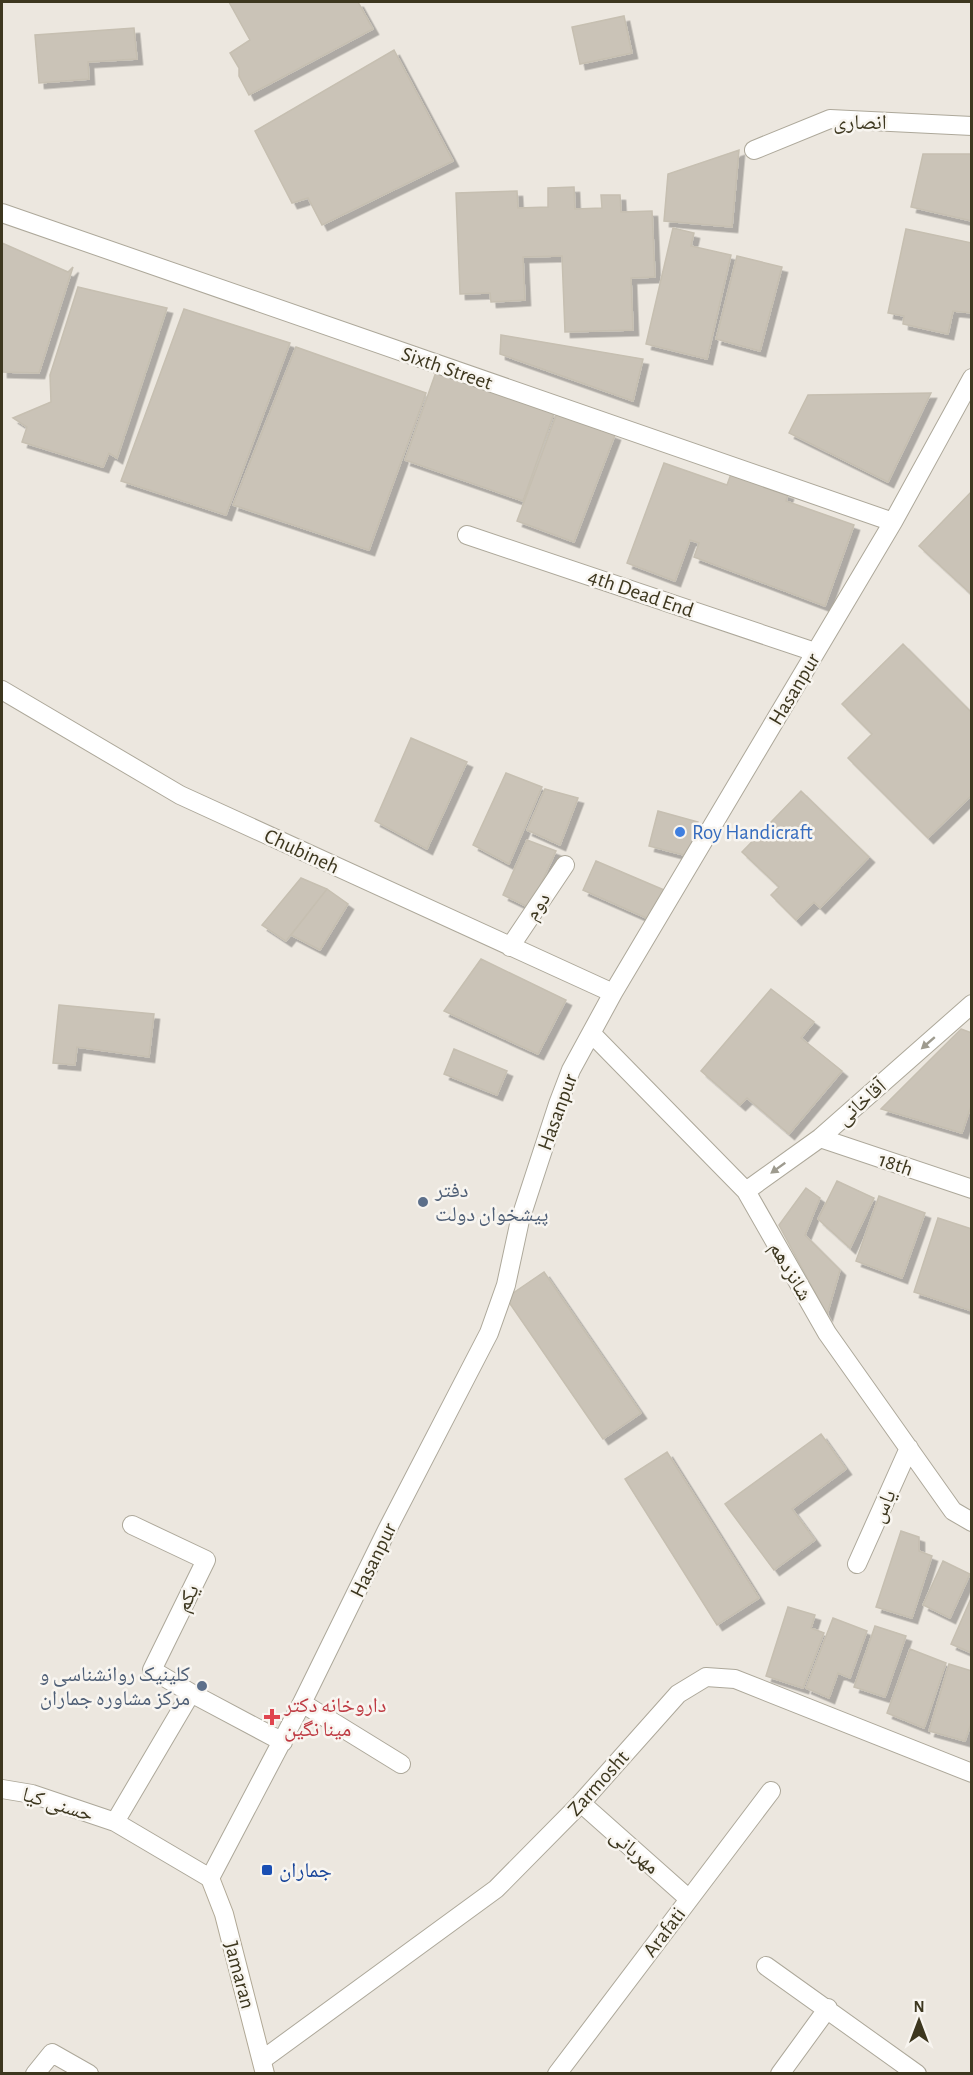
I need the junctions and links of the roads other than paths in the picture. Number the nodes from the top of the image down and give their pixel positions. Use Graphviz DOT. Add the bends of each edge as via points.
graph roads {
  1 [pos="972,126"];
  2 [pos="754,150"];
  3 [pos="2,213"];
  4 [pos="971,383"];
  5 [pos="893,522"];
  6 [pos="467,535"];
  7 [pos="815,652"];
  8 [pos="2,690"];
  9 [pos="565,865"];
  10 [pos="510,946"];
  11 [pos="613,993"];
  12 [pos="972,1004"];
  13 [pos="592,1034"];
  14 [pos="820,1138"];
  15 [pos="972,1189"];
  16 [pos="746,1191"];
  17 [pos="909,1448"];
  18 [pos="972,1522"];
  19 [pos="132,1524"];
  20 [pos="856,1564"];
  21 [pos="191,1693"];
  22 [pos="302,1703"];
  23 [pos="283,1742"];
  24 [pos="401,1764"];
  25 [pos="972,1773"];
  26 [pos="2,1789"];
  27 [pos="771,1791"];
  28 [pos="581,1803"];
  29 [pos="115,1822"];
  30 [pos="210,1878"];
  31 [pos="689,1899"];
  32 [pos="766,1966"];
  33 [pos="828,2008"];
  34 [pos="264,2067"];
  35 [pos="35,2073"];
  36 [pos="89,2073"];
  37 [pos="557,2073"];
  38 [pos="780,2073"];
  39 [pos="917,2073"];
  1 -- 2 [label="street, انصاری" via="830,120"];
  3 -- 5 [label="street, Sixth Street"];
  4 -- 5 [label="street, Hasanpur"];
  5 -- 7 [label="street, Hasanpur"];
  6 -- 7 [label="street, 4th Dead End"];
  7 -- 11 [label="street, Hasanpur"];
  8 -- 10 [label="street, Chubineh" via="180,795"];
  9 -- 10 [label="street, دوم"];
  10 -- 11 [label="street, Chubineh"];
  11 -- 13 [label="street, Hasanpur"];
  12 -- 14 [label="street, آقاخانی, one-way"];
  13 -- 16 [label="street, شانزدهم"];
  13 -- 22 [label="street, Hasanpur" via="571,1070 558,1104 489,1333"];
  14 -- 15 [label="street, 18th"];
  14 -- 16 [label="street, آقاخانی, one-way"];
  16 -- 17 [label="street, شانزدهم" via="827,1334"];
  17 -- 18 [label="street, شانزدهم" via="953,1511"];
  17 -- 20 [label="street, یاس"];
  19 -- 21 [label="street, یکم" via="206,1560 152,1670"];
  21 -- 23 [label="street, یکم"];
  21 -- 29 [label="street"];
  22 -- 23 [label="street, Hasanpur"];
  22 -- 24 [label="street"];
  23 -- 30 [label="street, Hasanpur"];
  25 -- 28 [label="street, Zarmosht" via="735,1679 706,1677 678,1694"];
  26 -- 29 [label="street, حسنی کیا" via="32,1794"];
  27 -- 31 [label="street, Arafati"];
  28 -- 31 [label="street, مهربانی"];
  28 -- 34 [label="street, Zarmosht" via="496,1889"];
  29 -- 30 [label="street, حسنی کیا"];
  30 -- 34 [label="street, Jamaran" via="224,1914"];
  31 -- 37 [label="street, Arafati"];
  32 -- 33 [label="street"];
  33 -- 38 [label="street"];
  33 -- 39 [label="street"];
  35 -- 36 [label="street" via="52,2053"];
}
